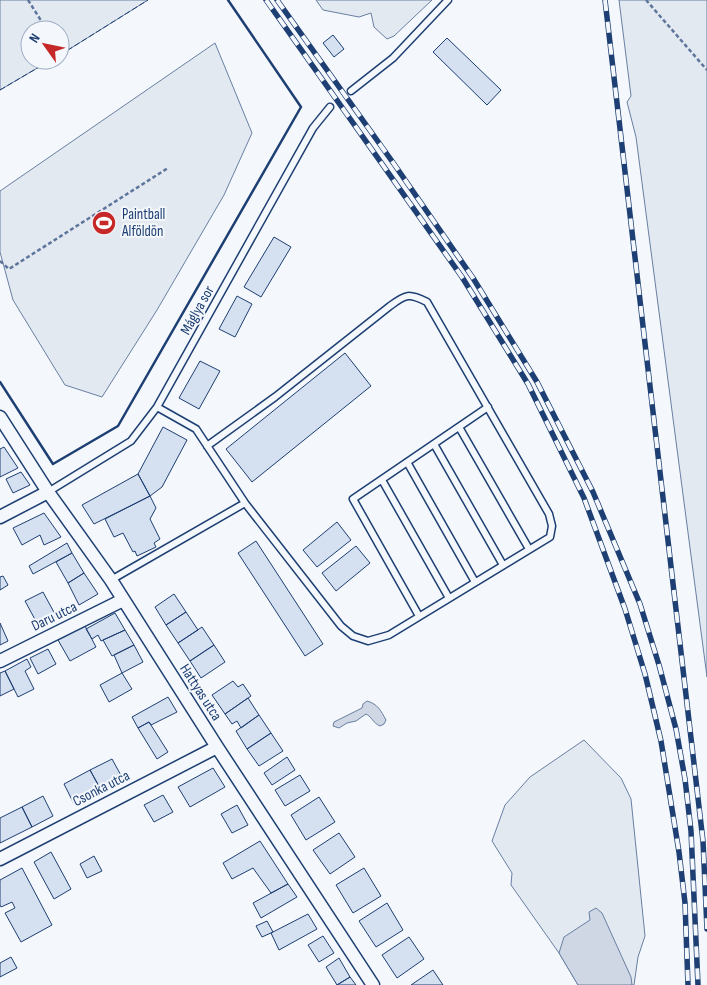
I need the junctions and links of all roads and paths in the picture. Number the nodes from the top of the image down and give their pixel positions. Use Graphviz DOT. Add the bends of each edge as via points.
graph roads {
  1 [pos="28,0"];
  2 [pos="448,0"];
  3 [pos="646,0"];
  4 [pos="41,20"];
  5 [pos="707,70"];
  6 [pos="351,92"];
  7 [pos="330,107"];
  8 [pos="168,168"];
  9 [pos="0,261"];
  10 [pos="157,407"];
  11 [pos="488,407"];
  12 [pos="0,417"];
  13 [pos="459,427"];
  14 [pos="434,444"];
  15 [pos="207,446"];
  16 [pos="407,462"];
  17 [pos="382,480"];
  18 [pos="48,492"];
  19 [pos="245,503"];
  20 [pos="0,517"];
  21 [pos="529,549"];
  22 [pos="503,565"];
  23 [pos="111,580"];
  24 [pos="475,582"];
  25 [pos="449,598"];
  26 [pos="123,600"];
  27 [pos="419,616"];
  28 [pos="0,661"];
  29 [pos="217,747"];
  30 [pos="0,859"];
  31 [pos="374,985"];
  1 -- 4 [label="path"];
  2 -- 6 [label="lane" via="393,58"];
  3 -- 5 [label="path"];
  7 -- 10 [label="lane, Máglya sor" via="313,128"];
  8 -- 9 [label="path" via="9,269"];
  10 -- 15 [label="lane" via="196,430"];
  10 -- 18 [label="lane, Máglya sor" via="131,441"];
  11 -- 13 [label="lane"];
  11 -- 15 [label="lane" via="427,302 414,295 402,297 276,397"];
  11 -- 21 [label="lane" via="549,514 550,537"];
  12 -- 18 [label="street, Hattyas utca"];
  13 -- 14 [label="lane"];
  13 -- 21 [label="lane"];
  14 -- 16 [label="lane"];
  14 -- 22 [label="lane"];
  15 -- 19 [label="lane"];
  16 -- 17 [label="lane"];
  16 -- 24 [label="lane"];
  17 -- 25 [label="lane"];
  17 -- 27 [label="lane" via="353,499"];
  18 -- 20 [label="street"];
  18 -- 23 [label="street, Hattyas utca"];
  19 -- 23 [label="lane"];
  19 -- 27 [label="lane" via="341,626 353,636 368,641 389,635"];
  21 -- 22 [label="lane"];
  22 -- 24 [label="lane"];
  23 -- 26 [label="street, Hattyas utca"];
  24 -- 25 [label="lane"];
  25 -- 27 [label="lane"];
  26 -- 28 [label="street, Daru utca"];
  26 -- 29 [label="street, Hattyas utca"];
  29 -- 30 [label="street, Csonka utca"];
  29 -- 31 [label="street, Hattyas utca"];
}
